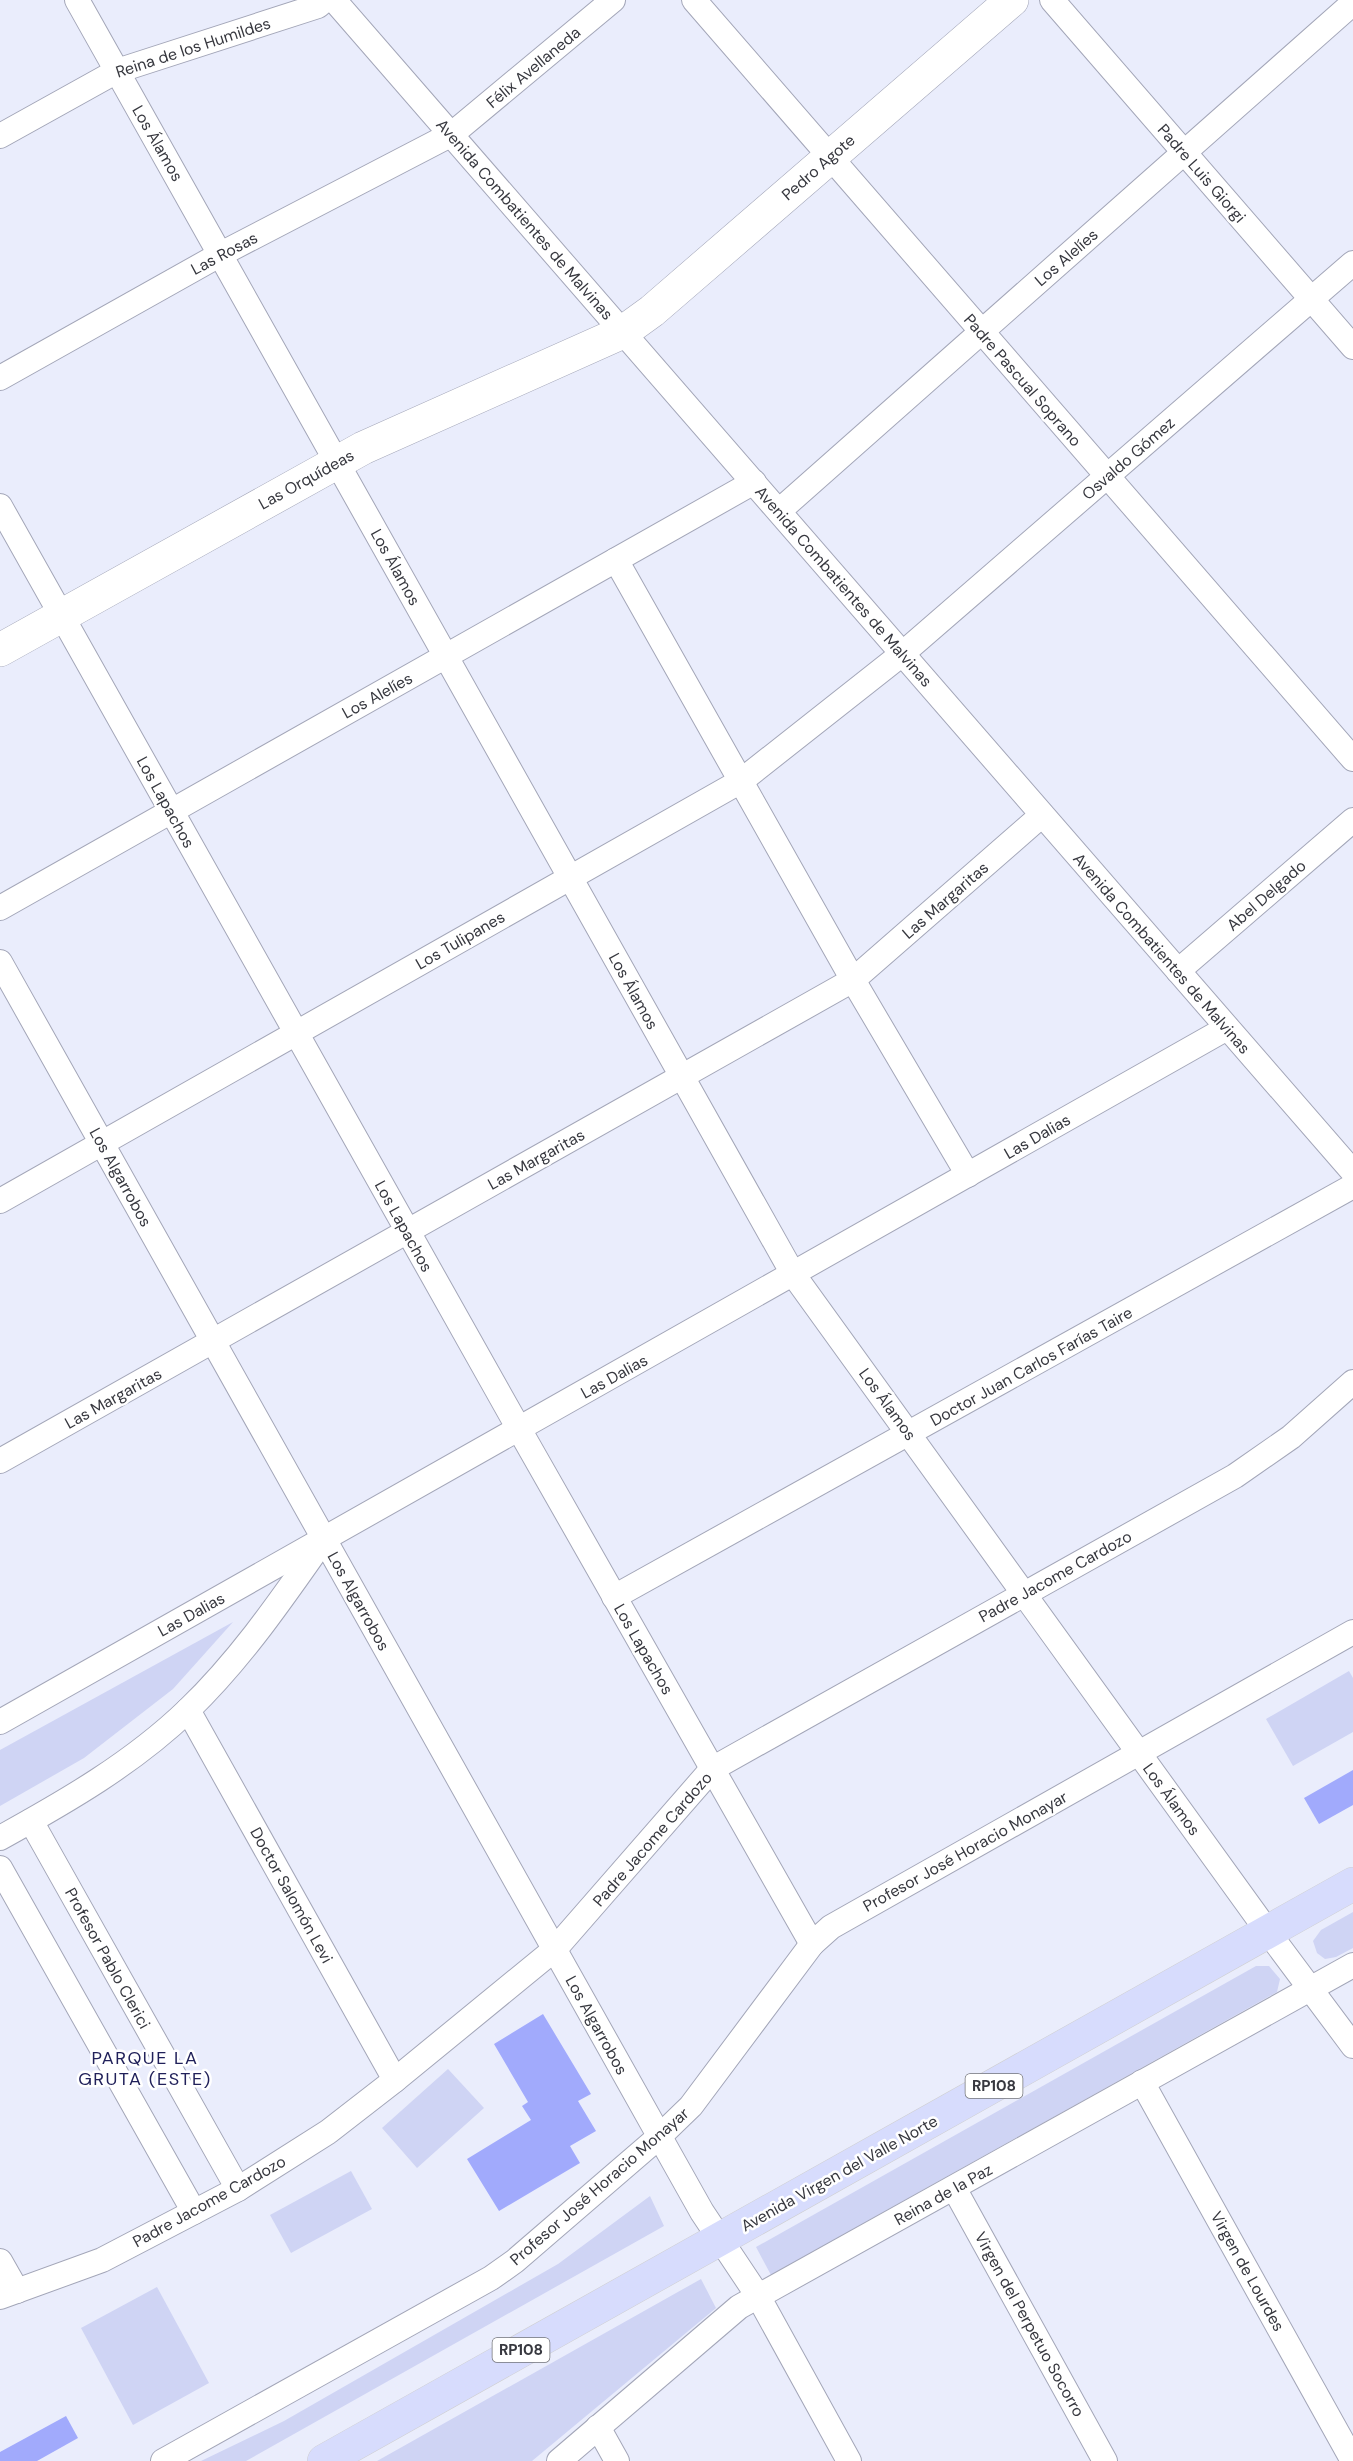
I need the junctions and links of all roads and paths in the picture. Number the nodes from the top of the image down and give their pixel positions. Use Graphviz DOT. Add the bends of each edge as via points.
graph roads {
  1 [pos="77,0"];
  2 [pos="325,0"];
  3 [pos="334,0"];
  4 [pos="613,0"];
  5 [pos="694,0"];
  6 [pos="1012,0"];
  7 [pos="1052,0"];
  8 [pos="1353,3"];
  9 [pos="117,71"];
  10 [pos="452,134"];
  11 [pos="0,136"];
  12 [pos="1185,153"];
  13 [pos="830,157"];
  14 [pos="221,254"];
  15 [pos="1353,263"];
  16 [pos="1311,299"];
  17 [pos="981,331"];
  18 [pos="623,332"];
  19 [pos="1353,347"];
  20 [pos="0,378"];
  21 [pos="337,461"];
  22 [pos="1107,476"];
  23 [pos="754,482"];
  24 [pos="0,506"];
  25 [pos="779,511"];
  26 [pos="616,560"];
  27 [pos="62,616"];
  28 [pos="0,650"];
  29 [pos="902,654"];
  30 [pos="446,656"];
  31 [pos="1353,759"];
  32 [pos="741,781"];
  33 [pos="171,811"];
  34 [pos="1042,815"];
  35 [pos="1353,820"];
  36 [pos="571,878"];
  37 [pos="0,908"];
  38 [pos="0,962"];
  39 [pos="1179,971"];
  40 [pos="853,980"];
  41 [pos="1227,1028"];
  42 [pos="296,1033"];
  43 [pos="682,1076"];
  44 [pos="102,1143"];
  45 [pos="1353,1172"];
  46 [pos="968,1175"];
  47 [pos="1353,1186"];
  48 [pos="0,1201"];
  49 [pos="407,1231"];
  50 [pos="794,1274"];
  51 [pos="213,1341"];
  52 [pos="1353,1382"];
  53 [pos="519,1429"];
  54 [pos="909,1434"];
  55 [pos="0,1461"];
  56 [pos="324,1539"];
  57 [pos="1024,1593"];
  58 [pos="614,1597"];
  59 [pos="1353,1632"];
  60 [pos="188,1710"];
  61 [pos="0,1722"];
  62 [pos="1139,1753"];
  63 [pos="712,1769"];
  64 [pos="31,1821"];
  65 [pos="0,1838"];
  66 [pos="0,1868"];
  67 [pos="1353,1884"];
  68 [pos="1268,1932"];
  69 [pos="812,1944"];
  70 [pos="555,1949"];
  71 [pos="1353,1965"];
  72 [pos="1312,1988"];
  73 [pos="1353,2046"];
  74 [pos="395,2080"];
  75 [pos="1142,2082"];
  76 [pos="660,2136"];
  77 [pos="954,2188"];
  78 [pos="238,2189"];
  79 [pos="194,2212"];
  80 [pos="719,2240"];
  81 [pos="0,2261"];
  82 [pos="9,2294"];
  83 [pos="758,2296"];
  84 [pos="598,2427"];
  85 [pos="163,2461"];
  86 [pos="324,2461"];
  87 [pos="559,2461"];
  88 [pos="617,2461"];
  89 [pos="849,2461"];
  90 [pos="1105,2461"];
  91 [pos="1353,2461"];
  1 -- 9 [label="street, Los Álamos"];
  2 -- 9 [label="street, Reina de los Humildes" via="318,6"];
  3 -- 10 [label="street, Avenida Combatientes de Malvinas"];
  4 -- 10 [label="street, Félix Avellaneda"];
  5 -- 13 [label="street, Padre Pascual Soprano"];
  6 -- 13 [label="street, Pedro Agote"];
  7 -- 12 [label="street, Padre Luis Giorgi"];
  8 -- 12 [label="street, Los Alelíes"];
  9 -- 11 [label="street, Reina de los Humildes"];
  9 -- 14 [label="street, Los Álamos"];
  10 -- 14 [label="street, Las Rosas"];
  10 -- 18 [label="street, Avenida Combatientes de Malvinas"];
  12 -- 16 [label="street, Padre Luis Giorgi"];
  12 -- 17 [label="street, Los Alelíes"];
  13 -- 17 [label="street, Padre Pascual Soprano"];
  13 -- 18 [label="street, Pedro Agote"];
  14 -- 20 [label="street, Las Rosas"];
  14 -- 21 [label="street, Los Álamos"];
  15 -- 16 [label="street, Osvaldo Gómez"];
  16 -- 19 [label="street, Padre Luis Giorgi"];
  16 -- 22 [label="street, Osvaldo Gómez"];
  17 -- 22 [label="street, Padre Pascual Soprano"];
  17 -- 25 [label="street, Los Alelíes"];
  18 -- 21 [label="street, Las Orquídeas"];
  18 -- 23 [label="street, Avenida Combatientes de Malvinas"];
  21 -- 27 [label="street, Las Orquídeas"];
  21 -- 30 [label="street, Los Álamos"];
  22 -- 29 [label="street, Osvaldo Gómez"];
  22 -- 31 [label="street, Padre Pascual Soprano"];
  23 -- 25 [label="street, Avenida Combatientes de Malvinas"];
  23 -- 26 [label="street, Los Alelíes"];
  24 -- 27 [label="street, Los Lapachos"];
  25 -- 29 [label="street, Avenida Combatientes de Malvinas"];
  26 -- 30 [label="street, Los Alelíes"];
  26 -- 32 [label="street"];
  27 -- 28 [label="street, Las Orquídeas"];
  27 -- 33 [label="street, Los Lapachos"];
  29 -- 32 [label="street, Los Tulipanes"];
  29 -- 34 [label="street, Avenida Combatientes de Malvinas"];
  30 -- 33 [label="street, Los Alelíes"];
  30 -- 36 [label="street, Los Álamos"];
  32 -- 36 [label="street, Los Tulipanes"];
  32 -- 40 [label="street"];
  33 -- 37 [label="street, Los Alelíes"];
  33 -- 42 [label="street, Los Lapachos"];
  34 -- 39 [label="street, Avenida Combatientes de Malvinas"];
  34 -- 40 [label="street, Las Margaritas"];
  35 -- 39 [label="street, Abel Delgado"];
  36 -- 42 [label="street, Los Tulipanes"];
  36 -- 43 [label="street, Los Álamos"];
  38 -- 44 [label="street, Los Algarrobos"];
  39 -- 41 [label="street, Avenida Combatientes de Malvinas"];
  40 -- 43 [label="street, Las Margaritas"];
  40 -- 46 [label="street"];
  41 -- 45 [label="street, Avenida Combatientes de Malvinas"];
  41 -- 46 [label="street, Las Dalias"];
  42 -- 44 [label="street, Los Tulipanes"];
  42 -- 49 [label="street, Los Lapachos"];
  43 -- 49 [label="street, Las Margaritas"];
  43 -- 50 [label="street, Los Álamos"];
  44 -- 48 [label="street, Los Tulipanes"];
  44 -- 51 [label="street, Los Algarrobos"];
  46 -- 50 [label="street, Las Dalias"];
  47 -- 54 [label="street, Doctor Juan Carlos Farías Taire"];
  49 -- 51 [label="street, Las Margaritas"];
  49 -- 53 [label="street, Los Lapachos"];
  50 -- 53 [label="street, Las Dalias"];
  50 -- 54 [label="street, Los Álamos"];
  51 -- 55 [label="street, Las Margaritas"];
  51 -- 56 [label="street, Los Algarrobos"];
  52 -- 57 [label="street, Padre Jacome Cardozo" via="1291,1437 1235,1476"];
  53 -- 56 [label="street, Las Dalias"];
  53 -- 58 [label="street, Los Lapachos"];
  54 -- 57 [label="street, Los Álamos"];
  54 -- 58 [label="street, Doctor Juan Carlos Farías Taire"];
  56 -- 60 [label="street" via="251,1641"];
  56 -- 61 [label="street, Las Dalias"];
  56 -- 70 [label="street, Los Algarrobos"];
  57 -- 62 [label="street, Los Álamos"];
  57 -- 63 [label="street, Padre Jacome Cardozo"];
  58 -- 63 [label="street, Los Lapachos"];
  59 -- 62 [label="street, Profesor José Horacio Monayar"];
  60 -- 64 [label="street" via="91,1787"];
  60 -- 74 [label="street, Doctor Salomón Levi"];
  62 -- 68 [label="street, Los Álamos"];
  62 -- 69 [label="street, Profesor José Horacio Monayar" via="831,1928"];
  63 -- 69 [label="street, Los Lapachos"];
  63 -- 70 [label="street, Padre Jacome Cardozo"];
  64 -- 65 [label="street"];
  64 -- 78 [label="street, Profesor Pablo Clerici"];
  66 -- 79 [label="street"];
  67 -- 68 [label="main road, Avenida Virgen del Valle Norte / RP108"];
  68 -- 72 [label="street, Los Álamos"];
  68 -- 80 [label="main road, Avenida Virgen del Valle Norte / RP108"];
  69 -- 76 [label="street, Profesor José Horacio Monayar" via="691,2106"];
  70 -- 74 [label="street, Padre Jacome Cardozo"];
  70 -- 76 [label="street, Los Algarrobos"];
  71 -- 72 [label="street, Reina de la Paz"];
  72 -- 73 [label="street, Los Álamos"];
  72 -- 75 [label="street, Reina de la Paz"];
  74 -- 78 [label="street, Padre Jacome Cardozo" via="328,2132"];
  75 -- 77 [label="street, Reina de la Paz"];
  75 -- 91 [label="street, Virgen de Lourdes"];
  76 -- 80 [label="street, Los Algarrobos"];
  76 -- 85 [label="street, Profesor José Horacio Monayar" via="491,2278"];
  77 -- 83 [label="street, Reina de la Paz"];
  77 -- 90 [label="street, Virgen del Perpetuo Socorro"];
  78 -- 79 [label="street, Padre Jacome Cardozo"];
  79 -- 82 [label="street, Padre Jacome Cardozo" via="102,2260"];
  80 -- 83 [label="street, Los Algarrobos"];
  80 -- 86 [label="main road, Avenida Virgen del Valle Norte / RP108"];
  81 -- 82 [label="street"];
  83 -- 84 [label="street, Reina de la Paz" via="739,2307"];
  83 -- 89 [label="street, Los Algarrobos"];
  84 -- 87 [label="street, Reina de la Paz"];
  84 -- 88 [label="street"];
}
